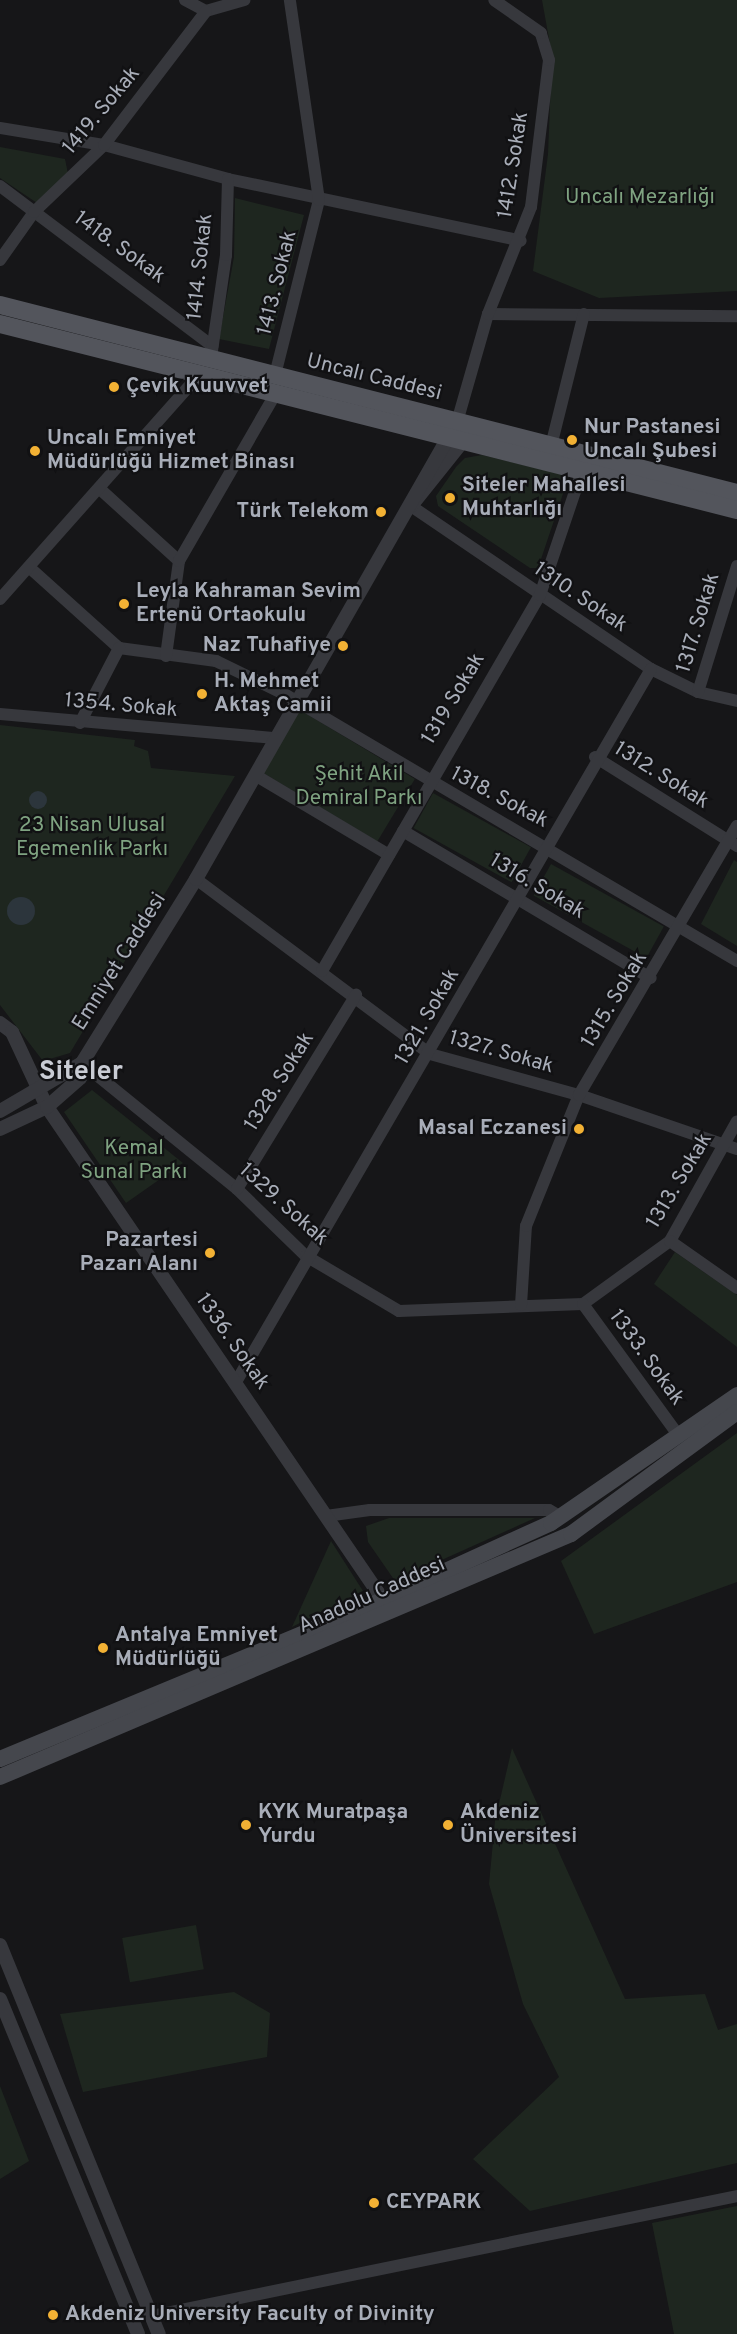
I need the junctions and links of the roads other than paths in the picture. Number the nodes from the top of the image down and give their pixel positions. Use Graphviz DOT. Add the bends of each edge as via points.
graph roads {
  1 [pos="185,0"];
  2 [pos="244,0"];
  3 [pos="290,0"];
  4 [pos="494,0"];
  5 [pos="206,11"];
  6 [pos="0,128"];
  7 [pos="104,145"];
  8 [pos="228,179"];
  9 [pos="0,186"];
  10 [pos="319,200"];
  11 [pos="34,212"];
  12 [pos="521,241"];
  13 [pos="0,260"];
  14 [pos="0,304"];
  15 [pos="488,314"];
  16 [pos="584,314"];
  17 [pos="737,316"];
  18 [pos="0,324"];
  19 [pos="211,353"];
  20 [pos="199,375"];
  21 [pos="275,384"];
  22 [pos="456,433"];
  23 [pos="551,447"];
  24 [pos="582,471"];
  25 [pos="100,490"];
  26 [pos="737,493"];
  27 [pos="411,506"];
  28 [pos="737,510"];
  29 [pos="179,561"];
  30 [pos="737,566"];
  31 [pos="30,568"];
  32 [pos="540,595"];
  33 [pos="0,599"];
  34 [pos="119,648"];
  35 [pos="166,656"];
  36 [pos="651,669"];
  37 [pos="698,692"];
  38 [pos="737,700"];
  39 [pos="298,702"];
  40 [pos="0,714"];
  41 [pos="80,723"];
  42 [pos="276,738"];
  43 [pos="595,757"];
  44 [pos="255,775"];
  45 [pos="427,781"];
  46 [pos="737,826"];
  47 [pos="403,831"];
  48 [pos="733,844"];
  49 [pos="548,846"];
  50 [pos="389,855"];
  51 [pos="196,879"];
  52 [pos="517,897"];
  53 [pos="681,929"];
  54 [pos="737,961"];
  55 [pos="322,971"];
  56 [pos="651,978"];
  57 [pos="356,995"];
  58 [pos="0,1023"];
  59 [pos="430,1054"];
  60 [pos="82,1063"];
  61 [pos="27,1066"];
  62 [pos="63,1072"];
  63 [pos="38,1089"];
  64 [pos="579,1095"];
  65 [pos="47,1107"];
  66 [pos="0,1111"];
  67 [pos="737,1121"];
  68 [pos="0,1129"];
  69 [pos="731,1148"];
  70 [pos="237,1189"];
  71 [pos="670,1240"];
  72 [pos="306,1256"];
  73 [pos="737,1288"];
  74 [pos="583,1304"];
  75 [pos="521,1305"];
  76 [pos="236,1382"];
  77 [pos="737,1395"];
  78 [pos="737,1412"];
  79 [pos="679,1436"];
  80 [pos="326,1516"];
  81 [pos="561,1517"];
  82 [pos="387,1608"];
  83 [pos="0,1759"];
  84 [pos="0,1777"];
  85 [pos="0,1945"];
  86 [pos="0,1999"];
  87 [pos="737,2196"];
  88 [pos="152,2316"];
  89 [pos="138,2334"];
  90 [pos="159,2334"];
  1 -- 5 [label="street"];
  2 -- 5 [label="street"];
  3 -- 10 [label="street"];
  4 -- 12 [label="street, 1412. Sokak" via="541,33 549,60 531,207"];
  5 -- 7 [label="street, 1419. Sokak"];
  6 -- 7 [label="street"];
  7 -- 8 [label="street"];
  7 -- 11 [label="street, 1419. Sokak"];
  8 -- 10 [label="street"];
  8 -- 19 [label="street, 1414. Sokak" via="226,255"];
  9 -- 11 [label="street, 1418. Sokak"];
  10 -- 12 [label="street"];
  10 -- 21 [label="street, 1413. Sokak"];
  11 -- 13 [label="street, 1419. Sokak"];
  11 -- 19 [label="street, 1418. Sokak"];
  12 -- 15 [label="street, 1412. Sokak"];
  14 -- 19 [label="main road, Uncalı Caddesi"];
  15 -- 16 [label="street"];
  15 -- 22 [label="street, 1412. Sokak"];
  16 -- 17 [label="street"];
  16 -- 23 [label="street"];
  18 -- 20 [label="main road, Uncalı Caddesi"];
  19 -- 21 [label="main road, Uncalı Caddesi"];
  20 -- 21 [label="main road, Uncalı Caddesi"];
  20 -- 25 [label="street"];
  21 -- 22 [label="main road, Uncalı Caddesi"];
  21 -- 29 [label="street, 1413. Sokak"];
  22 -- 23 [label="main road, Uncalı Caddesi"];
  22 -- 24 [label="main road, Uncalı Caddesi"];
  22 -- 27 [label="street, Emniyet Caddesi" via="414,491"];
  23 -- 26 [label="main road, Uncalı Caddesi"];
  24 -- 28 [label="main road, Uncalı Caddesi"];
  24 -- 32 [label="street, 1319 Sokak"];
  25 -- 29 [label="street"];
  25 -- 31 [label="street"];
  27 -- 32 [label="street, 1310. Sokak"];
  27 -- 39 [label="street, Emniyet Caddesi"];
  29 -- 35 [label="street"];
  30 -- 37 [label="street, 1317. Sokak"];
  31 -- 33 [label="street"];
  31 -- 34 [label="street"];
  32 -- 36 [label="street, 1310. Sokak"];
  32 -- 45 [label="street, 1319 Sokak"];
  34 -- 35 [label="street, 1318. Sokak"];
  34 -- 41 [label="street"];
  35 -- 39 [label="street, 1318. Sokak" via="216,662"];
  36 -- 37 [label="street, 1310. Sokak"];
  36 -- 43 [label="street, 1321. Sokak"];
  37 -- 38 [label="street, 1310. Sokak"];
  39 -- 42 [label="street, Emniyet Caddesi"];
  39 -- 45 [label="street, 1318. Sokak"];
  40 -- 41 [label="street, 1354. Sokak"];
  41 -- 42 [label="street, 1354. Sokak"];
  42 -- 44 [label="street, Emniyet Caddesi"];
  43 -- 48 [label="street, 1312. Sokak"];
  43 -- 49 [label="street, 1321. Sokak"];
  44 -- 50 [label="street"];
  44 -- 51 [label="street, Emniyet Caddesi"];
  45 -- 47 [label="street, 1319 Sokak"];
  45 -- 49 [label="street, 1318. Sokak"];
  46 -- 48 [label="street, 1315. Sokak"];
  47 -- 50 [label="street, 1319 Sokak"];
  47 -- 52 [label="street, 1316. Sokak"];
  48 -- 53 [label="street, 1315. Sokak"];
  49 -- 52 [label="street, 1321. Sokak"];
  49 -- 53 [label="street, 1318. Sokak"];
  50 -- 55 [label="street, 1319 Sokak"];
  51 -- 55 [label="street, 1327. Sokak"];
  51 -- 60 [label="street, Emniyet Caddesi"];
  52 -- 56 [label="street, 1316. Sokak"];
  52 -- 59 [label="street, 1321. Sokak"];
  53 -- 54 [label="street, 1318. Sokak"];
  53 -- 56 [label="street, 1315. Sokak"];
  55 -- 57 [label="street, 1327. Sokak"];
  56 -- 64 [label="street, 1315. Sokak"];
  57 -- 59 [label="street, 1327. Sokak"];
  57 -- 70 [label="street, 1328. Sokak"];
  58 -- 61 [label="street, 1336. Sokak" via="12,1032"];
  59 -- 64 [label="street, 1327. Sokak"];
  59 -- 72 [label="street, 1321. Sokak"];
  60 -- 62 [label="street"];
  60 -- 65 [label="street, Emniyet Caddesi" via="80,1078"];
  60 -- 70 [label="street, 1329. Sokak"];
  61 -- 62 [label="street"];
  61 -- 63 [label="street, 1336. Sokak"];
  62 -- 63 [label="street"];
  63 -- 65 [label="street, 1336. Sokak"];
  63 -- 66 [label="street"];
  64 -- 69 [label="street, 1327. Sokak"];
  64 -- 75 [label="street, 1315. Sokak" via="526,1226"];
  65 -- 68 [label="street, Emniyet Caddesi"];
  65 -- 76 [label="street, 1336. Sokak"];
  67 -- 69 [label="street, 1313. Sokak"];
  69 -- 71 [label="street, 1313. Sokak"];
  70 -- 72 [label="street, 1329. Sokak"];
  71 -- 73 [label="street"];
  71 -- 74 [label="street, 1313. Sokak"];
  72 -- 75 [label="street, 1329. Sokak" via="399,1311"];
  72 -- 76 [label="street, 1321. Sokak"];
  74 -- 75 [label="street"];
  74 -- 79 [label="street, 1333. Sokak"];
  76 -- 80 [label="street, 1336. Sokak"];
  77 -- 79 [label="main road, Anadolu Caddesi"];
  78 -- 82 [label="main road, Anadolu Caddesi" via="571,1534"];
  79 -- 81 [label="main road, Anadolu Caddesi"];
  80 -- 81 [label="street" via="370,1510 549,1510"];
  80 -- 82 [label="street, 1336. Sokak"];
  81 -- 82 [label="main road, Anadolu Caddesi"];
  82 -- 83 [label="main road, Anadolu Caddesi"];
  82 -- 84 [label="main road, Anadolu Caddesi"];
  85 -- 88 [label="street"];
  86 -- 89 [label="street"];
  87 -- 88 [label="street"];
  88 -- 90 [label="street"];
}
